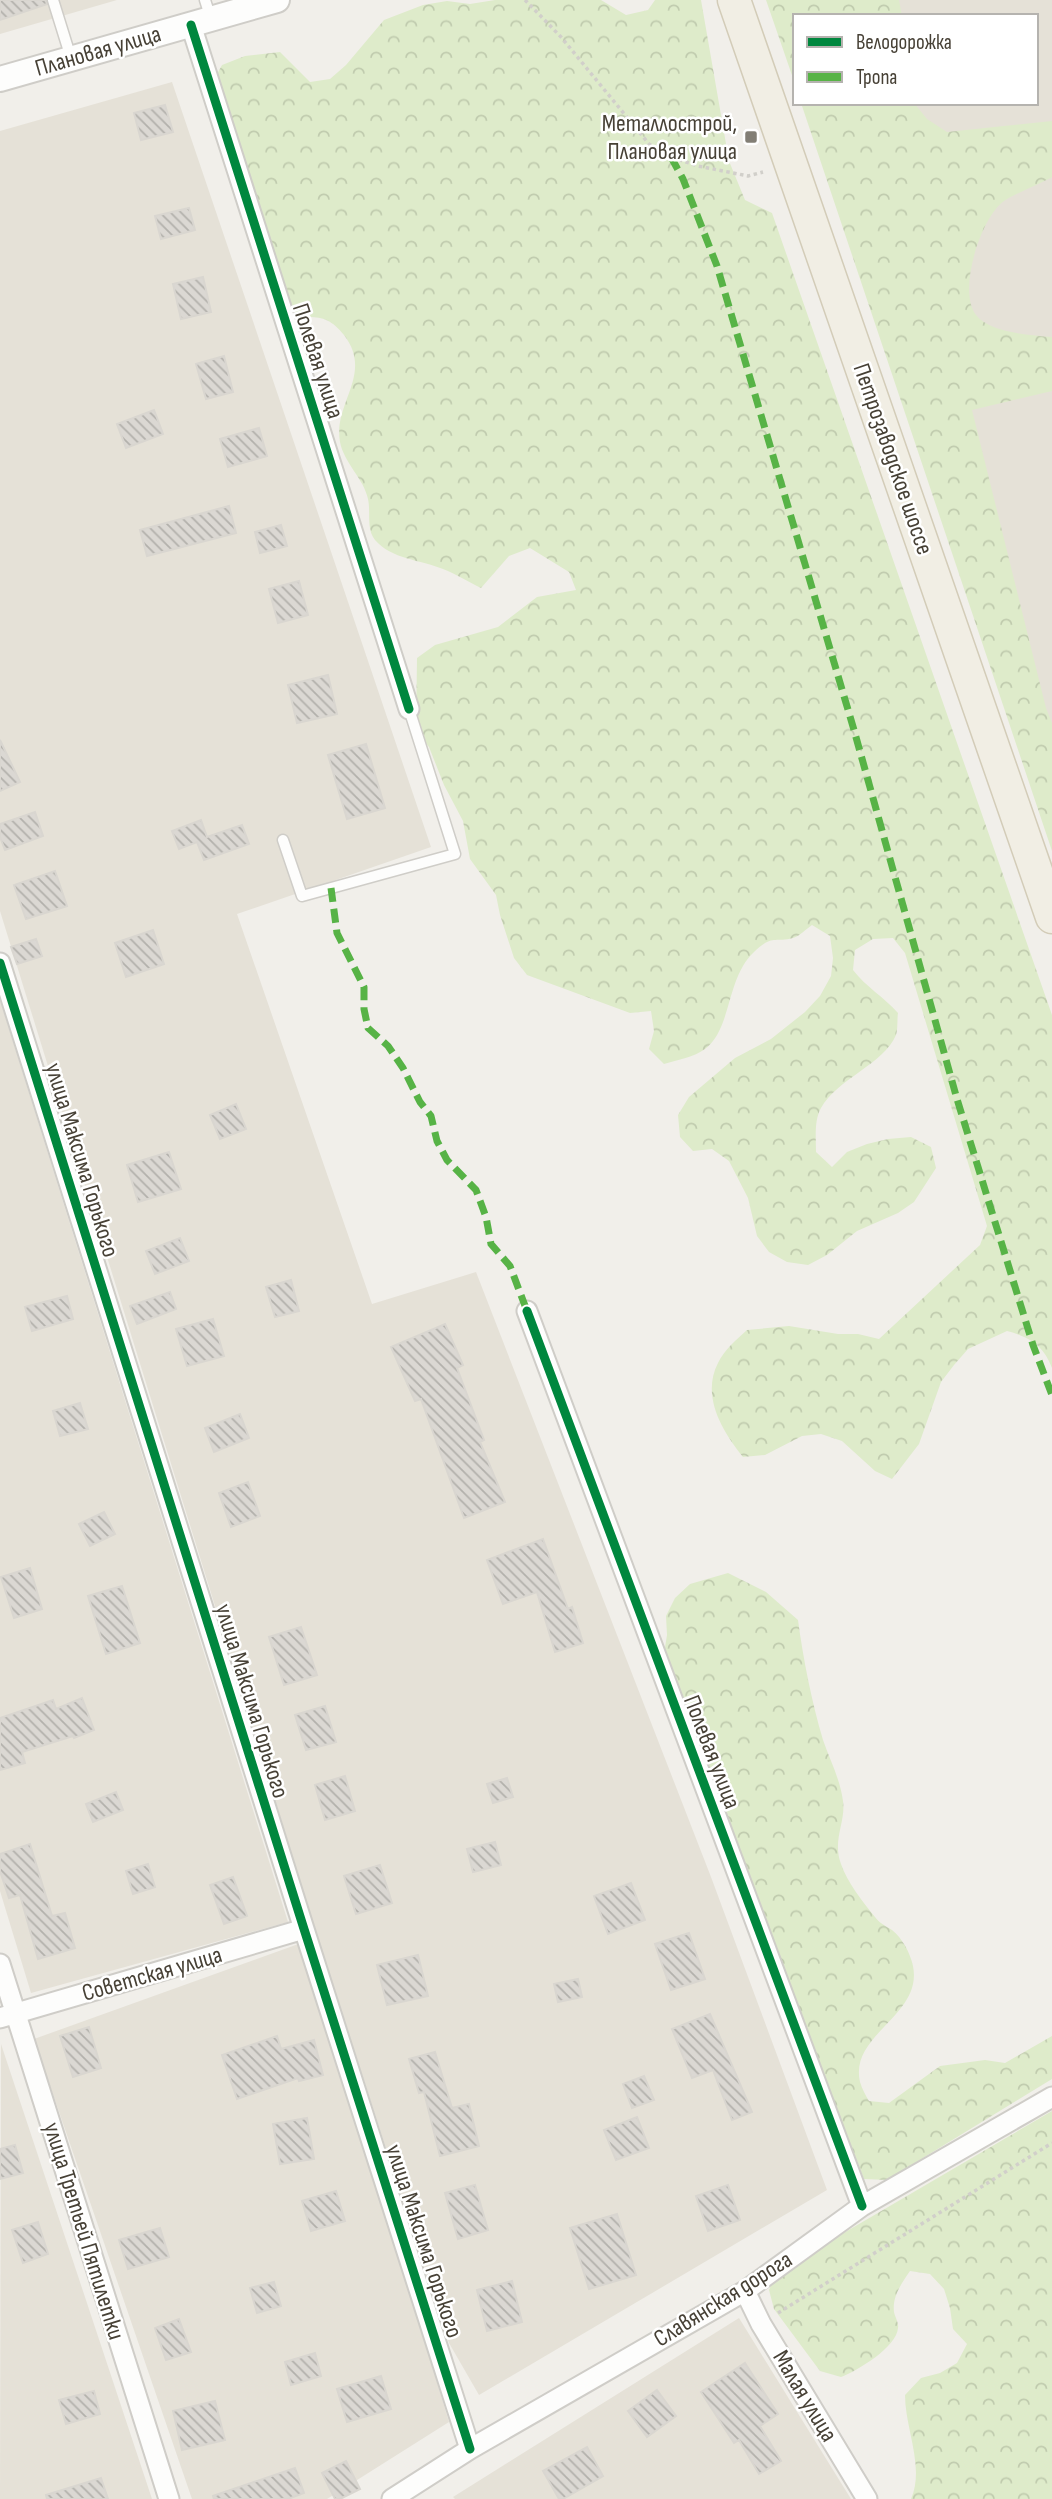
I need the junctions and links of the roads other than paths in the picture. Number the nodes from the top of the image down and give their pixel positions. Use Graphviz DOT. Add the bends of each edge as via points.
graph roads {
  1 [pos="53,0"];
  2 [pos="277,0"];
  3 [pos="734,0"];
  4 [pos="202,14"];
  5 [pos="71,58"];
  6 [pos="0,79"];
  7 [pos="409,709"];
  8 [pos="283,840"];
  9 [pos="1052,917"];
  10 [pos="0,963"];
  11 [pos="527,1311"];
  12 [pos="303,1929"];
  13 [pos="0,1964"];
  14 [pos="8,2016"];
  15 [pos="1052,2097"];
  16 [pos="862,2206"];
  17 [pos="745,2291"];
  18 [pos="470,2449"];
  19 [pos="400,2497"];
  20 [pos="169,2499"];
  21 [pos="867,2499"];
  1 -- 5 [label="lane"];
  2 -- 4 [label="street, Плановая улица"];
  3 -- 9 [label="main road, Петрозаводское шоссе"];
  4 -- 5 [label="street, Плановая улица"];
  4 -- 7 [label="street, Полевая улица"];
  5 -- 6 [label="street, Плановая улица"];
  7 -- 8 [label="lane" via="455,854 302,896"];
  10 -- 12 [label="street, улица Максима Горького"];
  11 -- 16 [label="street, Полевая улица"];
  12 -- 14 [label="street, Советская улица"];
  12 -- 18 [label="street, улица Максима Горького"];
  13 -- 14 [label="street, улица Третьей Пятилетки"];
  14 -- 20 [label="street, улица Третьей Пятилетки"];
  15 -- 16 [label="street, Славянская дорога"];
  16 -- 17 [label="street, Славянская дорога"];
  17 -- 18 [label="street, Славянская дорога"];
  17 -- 21 [label="street, Малая улица"];
  18 -- 19 [label="street, Славянская дорога"];
}
